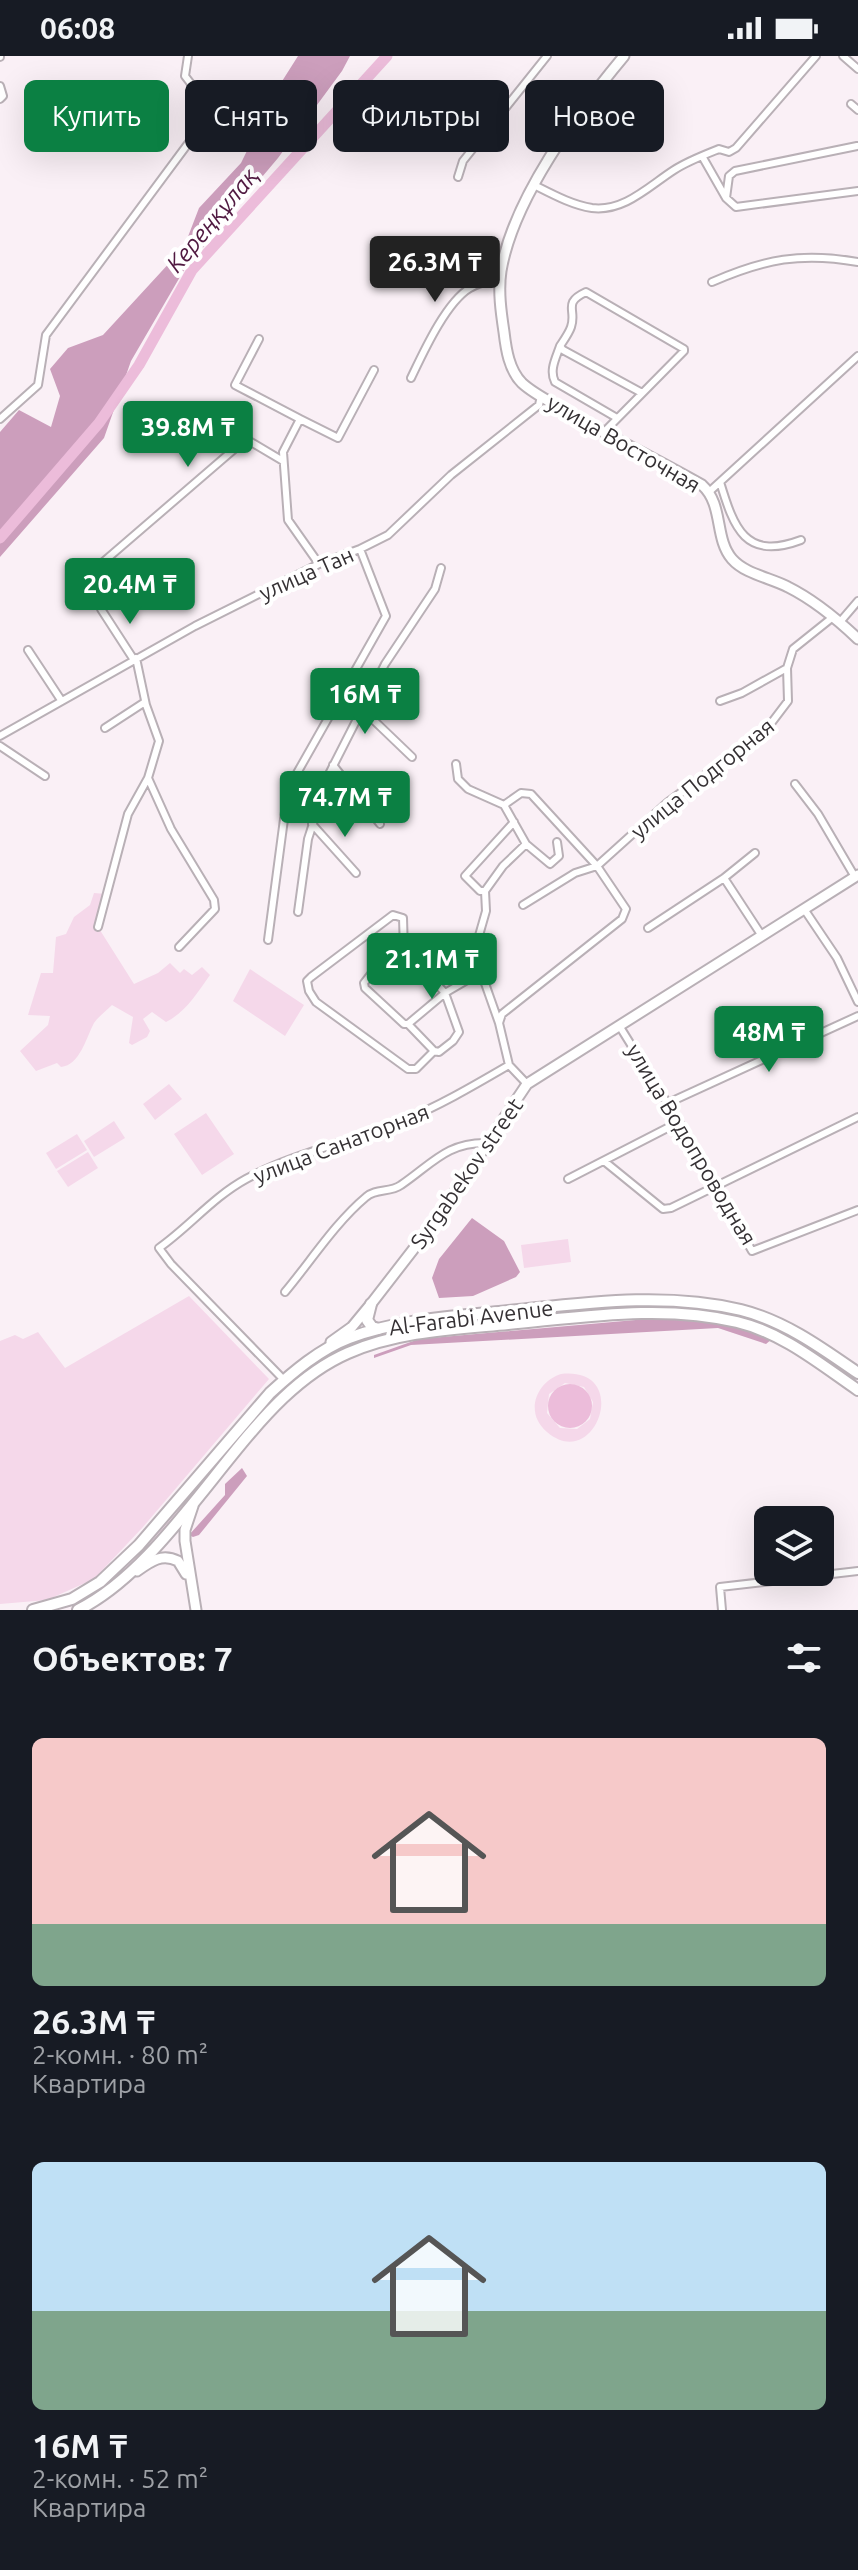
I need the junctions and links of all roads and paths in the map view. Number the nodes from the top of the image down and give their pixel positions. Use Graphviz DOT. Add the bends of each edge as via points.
graph roads {
  1 [pos="188,56"];
  2 [pos="547,56"];
  3 [pos="624,56"];
  4 [pos="816,56"];
  5 [pos="843,56"];
  6 [pos="858,69"];
  7 [pos="0,86"];
  8 [pos="0,99"];
  9 [pos="851,104"];
  10 [pos="858,110"];
  11 [pos="857,146"];
  12 [pos="702,156"];
  13 [pos="458,177"];
  14 [pos="534,185"];
  15 [pos="858,191"];
  16 [pos="726,198"];
  17 [pos="858,262"];
  18 [pos="500,279"];
  19 [pos="712,282"];
  20 [pos="259,339"];
  21 [pos="560,346"];
  22 [pos="858,356"];
  23 [pos="374,370"];
  24 [pos="411,378"];
  25 [pos="642,393"];
  26 [pos="541,396"];
  27 [pos="617,418"];
  28 [pos="0,419"];
  29 [pos="300,419"];
  30 [pos="603,433"];
  31 [pos="283,461"];
  32 [pos="720,482"];
  33 [pos="709,492"];
  34 [pos="801,540"];
  35 [pos="360,549"];
  36 [pos="102,563"];
  37 [pos="319,564"];
  38 [pos="441,568"];
  39 [pos="858,601"];
  40 [pos="101,609"];
  41 [pos="837,620"];
  42 [pos="858,639"];
  43 [pos="28,650"];
  44 [pos="135,659"];
  45 [pos="787,668"];
  46 [pos="61,700"];
  47 [pos="720,701"];
  48 [pos="145,702"];
  49 [pos="362,709"];
  50 [pos="105,728"];
  51 [pos="0,736"];
  52 [pos="0,746"];
  53 [pos="412,757"];
  54 [pos="456,764"];
  55 [pos="333,765"];
  56 [pos="45,776"];
  57 [pos="148,778"];
  58 [pos="795,784"];
  59 [pos="504,805"];
  60 [pos="514,822"];
  61 [pos="312,824"];
  62 [pos="380,824"];
  63 [pos="557,842"];
  64 [pos="526,844"];
  65 [pos="755,853"];
  66 [pos="597,866"];
  67 [pos="356,873"];
  68 [pos="856,876"];
  69 [pos="724,878"];
  70 [pos="485,891"];
  71 [pos="523,905"];
  72 [pos="804,909"];
  73 [pos="298,912"];
  74 [pos="98,927"];
  75 [pos="648,928"];
  76 [pos="762,936"];
  77 [pos="268,940"];
  78 [pos="179,947"];
  79 [pos="404,951"];
  80 [pos="481,972"];
  81 [pos="445,993"];
  82 [pos="858,1002"];
  83 [pos="858,1016"];
  84 [pos="499,1023"];
  85 [pos="408,1024"];
  86 [pos="620,1027"];
  87 [pos="434,1051"];
  88 [pos="509,1065"];
  89 [pos="527,1084"];
  90 [pos="668,1103"];
  91 [pos="858,1117"];
  92 [pos="679,1122"];
  93 [pos="487,1143"];
  94 [pos="604,1161"];
  95 [pos="568,1179"];
  96 [pos="717,1188"];
  97 [pos="858,1210"];
  98 [pos="285,1292"];
  99 [pos="371,1304"];
  100 [pos="379,1329"];
  101 [pos="855,1370"];
  102 [pos="284,1380"];
  103 [pos="858,1390"];
  104 [pos="196,1499"];
  105 [pos="858,1571"];
  106 [pos="190,1582"];
  107 [pos="105,1594"];
  108 [pos="33,1610"];
  109 [pos="78,1610"];
  110 [pos="196,1610"];
  111 [pos="722,1610"];
  1 -- 28 [label="street" via="185,76 214,106 210,114 46,335 38,385"];
  2 -- 13 [label="street" via="463,161"];
  3 -- 14 [label="street" via="573,122"];
  4 -- 12 [label="street" via="736,148"];
  5 -- 6 [label="street"];
  7 -- 8 [label="street"];
  9 -- 10 [label="street"];
  11 -- 16 [label="street" via="735,171 729,176"];
  12 -- 14 [label="street" via="612,207 582,206"];
  12 -- 16 [label="street"];
  14 -- 18 [label="street" via="509,242"];
  15 -- 16 [label="street" via="744,207"];
  17 -- 19 [label="street" via="781,258"];
  18 -- 24 [label="street" via="472,286 459,297"];
  18 -- 26 [label="street, улица Восточная" via="504,338 516,376"];
  20 -- 29 [label="street" via="235,385"];
  21 -- 25 [label="street"];
  21 -- 25 [label="street" via="571,327 573,300 586,292 682,347 684,351"];
  21 -- 27 [label="street" via="553,366 555,382"];
  22 -- 32 [label="street"];
  23 -- 29 [label="street" via="338,438"];
  25 -- 27 [label="street"];
  26 -- 30 [label="street, улица Восточная"];
  26 -- 35 [label="street, улица Тан" via="539,405 451,475 399,527"];
  27 -- 30 [label="street"];
  29 -- 31 [label="street"];
  30 -- 33 [label="street, улица Восточная"];
  31 -- 36 [label="street" via="246,439"];
  31 -- 37 [label="street" via="288,520"];
  32 -- 33 [label="street"];
  32 -- 34 [label="street" via="732,522 747,540 763,547"];
  33 -- 41 [label="street, улица Восточная" via="734,561"];
  35 -- 37 [label="street, улица Тан"];
  35 -- 77 [label="street" via="386,616 288,789"];
  37 -- 44 [label="street, улица Тан"];
  38 -- 49 [label="street" via="435,589"];
  39 -- 41 [label="street"];
  40 -- 44 [label="street"];
  41 -- 42 [label="street, улица Восточная"];
  41 -- 45 [label="street" via="793,649"];
  43 -- 46 [label="street"];
  44 -- 46 [label="street, улица Тан"];
  44 -- 48 [label="street"];
  45 -- 47 [label="street"];
  45 -- 66 [label="street, улица Подгорная" via="788,701 772,724 668,802"];
  46 -- 51 [label="street, улица Тан"];
  48 -- 50 [label="street"];
  48 -- 57 [label="street" via="159,741"];
  49 -- 53 [label="street"];
  49 -- 55 [label="street"];
  52 -- 56 [label="street"];
  54 -- 59 [label="street" via="458,779 468,789"];
  55 -- 61 [label="street"];
  55 -- 62 [label="street"];
  57 -- 74 [label="street" via="128,814"];
  57 -- 78 [label="street" via="171,829 214,900 215,909"];
  58 -- 68 [label="street"];
  59 -- 60 [label="street"];
  59 -- 66 [label="street" via="521,793 531,794"];
  60 -- 64 [label="street"];
  60 -- 70 [label="street" via="465,876"];
  61 -- 67 [label="street"];
  61 -- 73 [label="street"];
  63 -- 64 [label="street" via="559,856 550,864"];
  64 -- 70 [label="street"];
  65 -- 69 [label="street"];
  66 -- 71 [label="street, улица Подгорная" via="575,873"];
  66 -- 84 [label="street" via="625,915 502,1014"];
  68 -- 72 [label="street, Syrgabekov street"];
  69 -- 75 [label="street"];
  69 -- 76 [label="street"];
  70 -- 80 [label="street" via="478,939"];
  72 -- 76 [label="street, Syrgabekov street"];
  72 -- 82 [label="street"];
  76 -- 86 [label="street, Syrgabekov street"];
  79 -- 81 [label="street"];
  79 -- 85 [label="street" via="364,983"];
  79 -- 87 [label="street" via="403,918 393,915 311,977 309,991 316,1002 408,1069 416,1069"];
  80 -- 81 [label="street"];
  80 -- 84 [label="street"];
  81 -- 85 [label="street"];
  81 -- 87 [label="street" via="459,1032"];
  83 -- 90 [label="street"];
  84 -- 88 [label="street"];
  85 -- 87 [label="street"];
  86 -- 89 [label="street, Syrgabekov street"];
  86 -- 90 [label="street, улица Водопроводная"];
  88 -- 89 [label="street"];
  88 -- 102 [label="street, улица Санаторная" via="398,1123 247,1178 159,1248"];
  89 -- 93 [label="street, Syrgabekov street"];
  90 -- 92 [label="street, улица Водопроводная"];
  91 -- 96 [label="street"];
  92 -- 94 [label="street"];
  92 -- 96 [label="street, улица Водопроводная"];
  93 -- 98 [label="street, улица Санаторная" via="455,1146 396,1189 368,1194"];
  93 -- 99 [label="street, Syrgabekov street"];
  94 -- 95 [label="street"];
  94 -- 96 [label="street" via="663,1209"];
  96 -- 97 [label="street, улица Водопроводная" via="752,1251"];
  99 -- 100 [label="main road" via="367,1320"];
  99 -- 102 [label="street, Syrgabekov street" via="352,1327"];
  100 -- 101 [label="main road, Al-Farabi Avenue" via="545,1307 673,1300 763,1317"];
  100 -- 102 [label="main road, Al-Farabi Avenue" via="337,1344"];
  102 -- 108 [label="main road, Al-Farabi Avenue" via="100,1582 72,1599"];
  103 -- 104 [label="main road, Al-Farabi Avenue" via="770,1334 692,1314 589,1316 398,1338 346,1353 303,1382 267,1414"];
  104 -- 106 [label="street" via="185,1530"];
  104 -- 107 [label="main road, Al-Farabi Avenue"];
  105 -- 111 [label="street" via="720,1587"];
  106 -- 107 [label="street" via="178,1561 164,1557"];
  106 -- 110 [label="street"];
  107 -- 109 [label="main road, Al-Farabi Avenue"];
}
